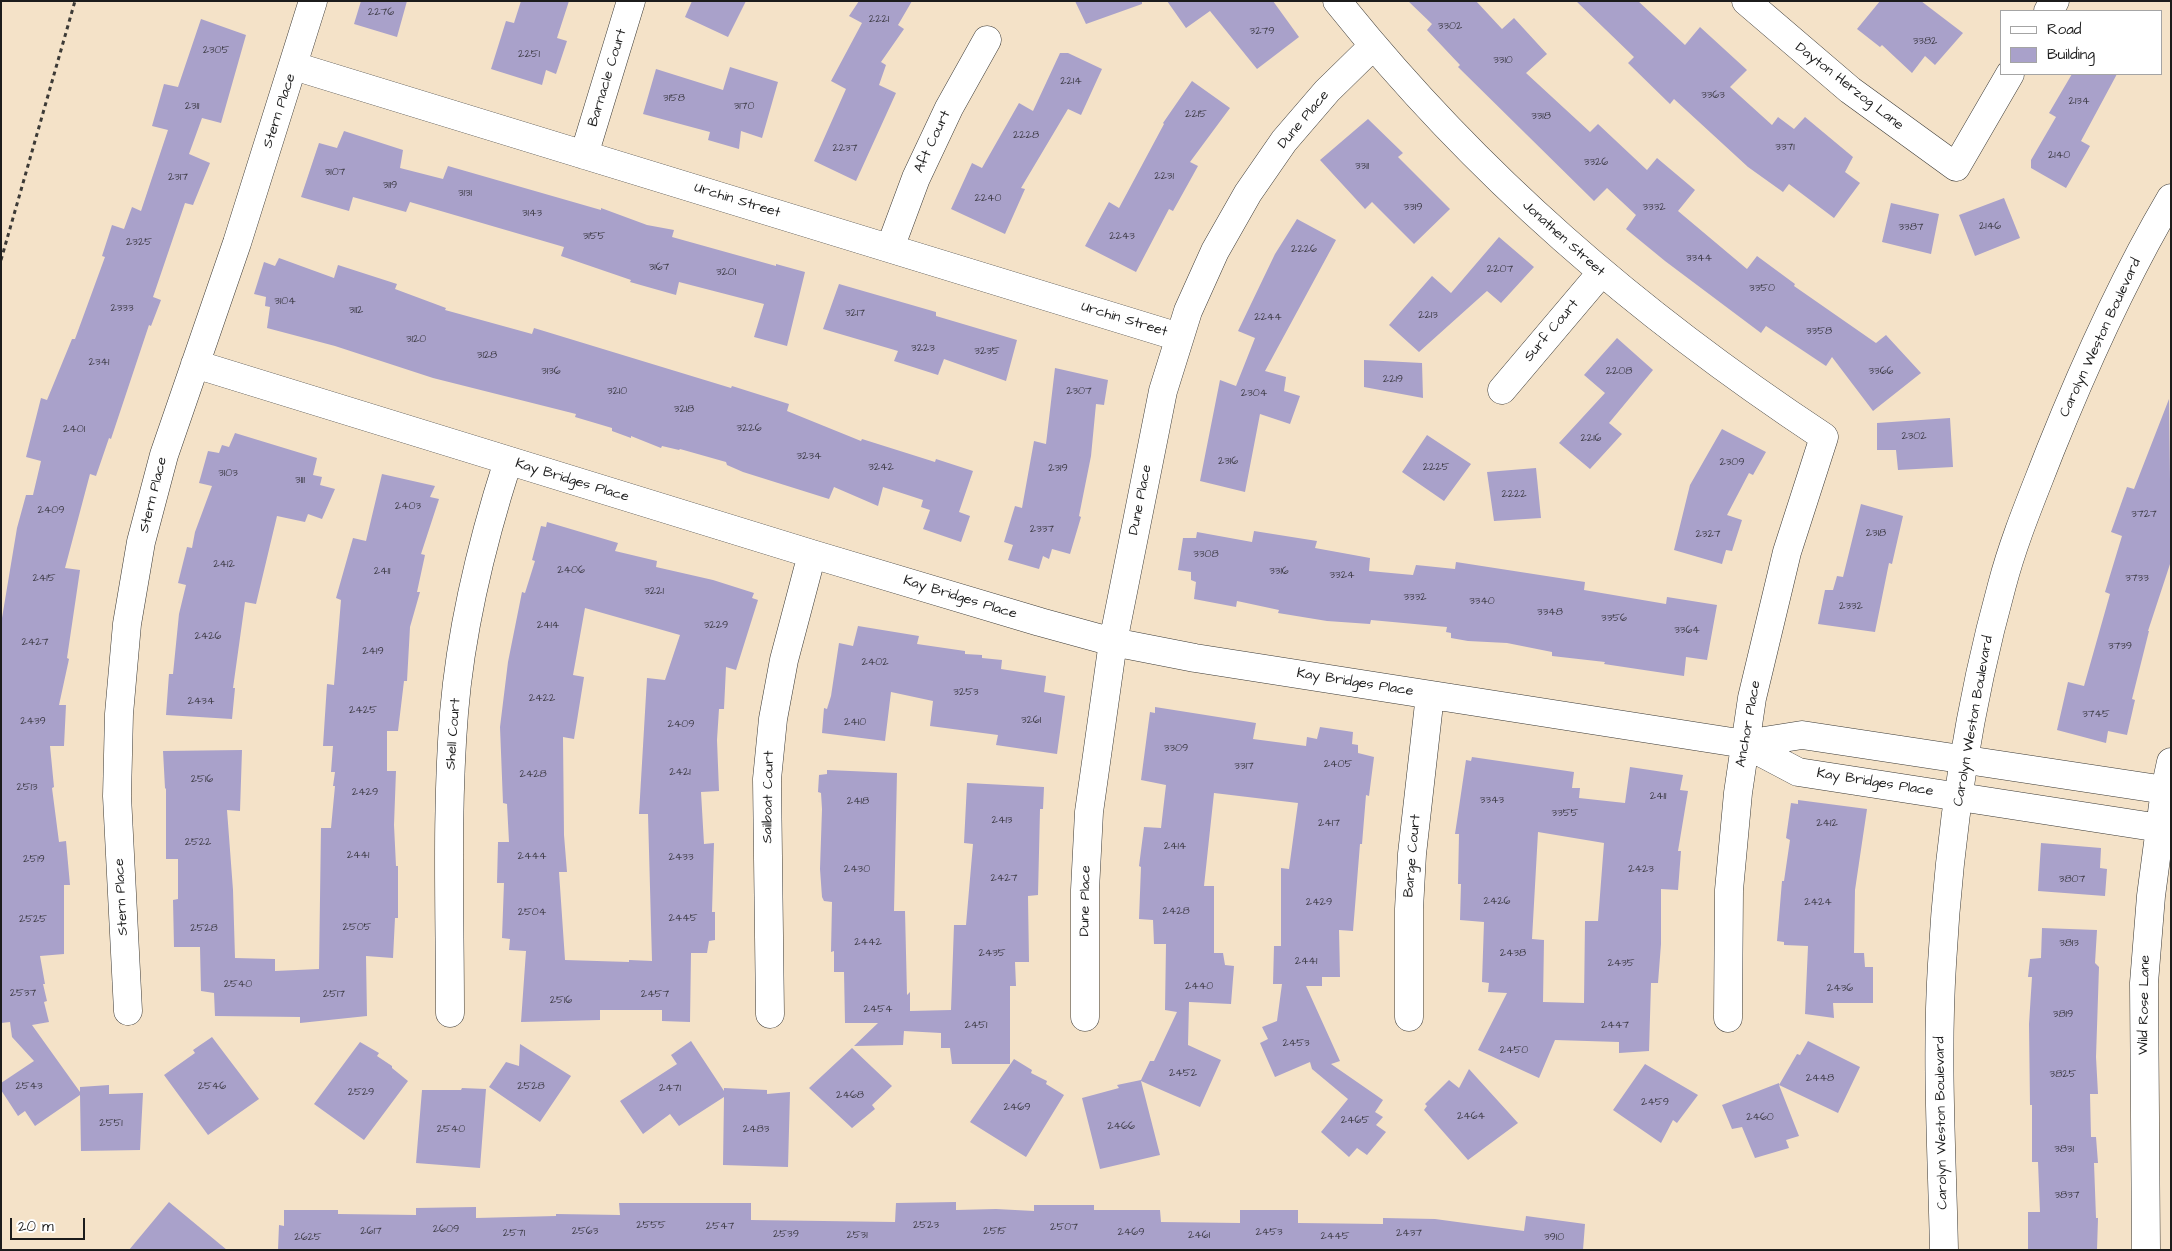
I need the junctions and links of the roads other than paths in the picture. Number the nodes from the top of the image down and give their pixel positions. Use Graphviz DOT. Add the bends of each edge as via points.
graph roads {
  1 [pos="313,1"];
  2 [pos="631,1"];
  3 [pos="1337,1"];
  4 [pos="1746,1"];
  5 [pos="987,40"];
  6 [pos="1374,46"];
  7 [pos="294,66"];
  8 [pos="2009,75"];
  9 [pos="584,155"];
  10 [pos="2171,198"];
  11 [pos="890,248"];
  12 [pos="1601,273"];
  13 [pos="1179,337"];
  14 [pos="195,364"];
  15 [pos="1502,390"];
  16 [pos="1824,437"];
  17 [pos="508,461"];
  18 [pos="812,554"];
  19 [pos="1113,642"];
  20 [pos="1430,695"];
  21 [pos="1745,744"];
  22 [pos="1964,759"];
  23 [pos="2171,762"];
  24 [pos="2165,790"];
  25 [pos="1959,796"];
  26 [pos="2160,828"];
  27 [pos="128,1012"];
  28 [pos="450,1013"];
  29 [pos="770,1014"];
  30 [pos="1085,1017"];
  31 [pos="1409,1017"];
  32 [pos="1728,1018"];
  33 [pos="1944,1250"];
  34 [pos="2146,1250"];
  1 -- 7 [label="street, Stern Place"];
  2 -- 9 [label="street, Barnacle Court"];
  3 -- 6 [label="street, Jonathen Street"];
  4 -- 8 [label="street, Dayton Herzog Lane" via="1850,90 1956,167"];
  5 -- 11 [label="street, Aft Court" via="949,108 916,178"];
  6 -- 12 [label="street, Jonathen Street" via="1444,124 1520,200"];
  6 -- 13 [label="street, Dune Place" via="1284,141 1248,193 1215,251"];
  7 -- 9 [label="street, Urchin Street"];
  7 -- 14 [label="street, Stern Place"];
  9 -- 11 [label="street, Urchin Street"];
  10 -- 22 [label="street, Carolyn Weston Boulevard" via="2109,312 2031,500 2003,582 1981,667"];
  11 -- 13 [label="street, Urchin Street"];
  12 -- 15 [label="street, Surf Court"];
  12 -- 16 [label="street, Jonathen Street" via="1684,340"];
  13 -- 19 [label="street, Dune Place" via="1163,391"];
  14 -- 17 [label="street, Kay Bridges Place"];
  14 -- 27 [label="street, Stern Place" via="161,464 127,624 118,714 117,796"];
  16 -- 21 [label="street, Anchor Place" via="1787,552 1752,698"];
  17 -- 18 [label="street, Kay Bridges Place"];
  17 -- 28 [label="street, Shell Court" via="476,581 454,712"];
  18 -- 19 [label="street, Kay Bridges Place"];
  18 -- 29 [label="street, Sailboat Court" via="784,660 766,779"];
  19 -- 20 [label="street, Kay Bridges Place"];
  19 -- 30 [label="street, Dune Place" via="1089,812"];
  20 -- 21 [label="street, Kay Bridges Place"];
  20 -- 31 [label="street, Barge Court" via="1412,854"];
  21 -- 22 [label="street, Kay Bridges Place" via="1802,735"];
  21 -- 25 [label="street, Kay Bridges Place" via="1798,772"];
  21 -- 32 [label="street, Anchor Place" via="1729,890"];
  22 -- 24 [label="street, Kay Bridges Place"];
  22 -- 25 [label="street, Carolyn Weston Boulevard"];
  23 -- 24 [label="street, Wild Rose Lane"];
  24 -- 26 [label="street, Wild Rose Lane"];
  25 -- 26 [label="street, Kay Bridges Place"];
  25 -- 33 [label="street, Carolyn Weston Boulevard" via="1942,964 1940,1024"];
  26 -- 34 [label="street, Wild Rose Lane" via="2144,983"];
}
